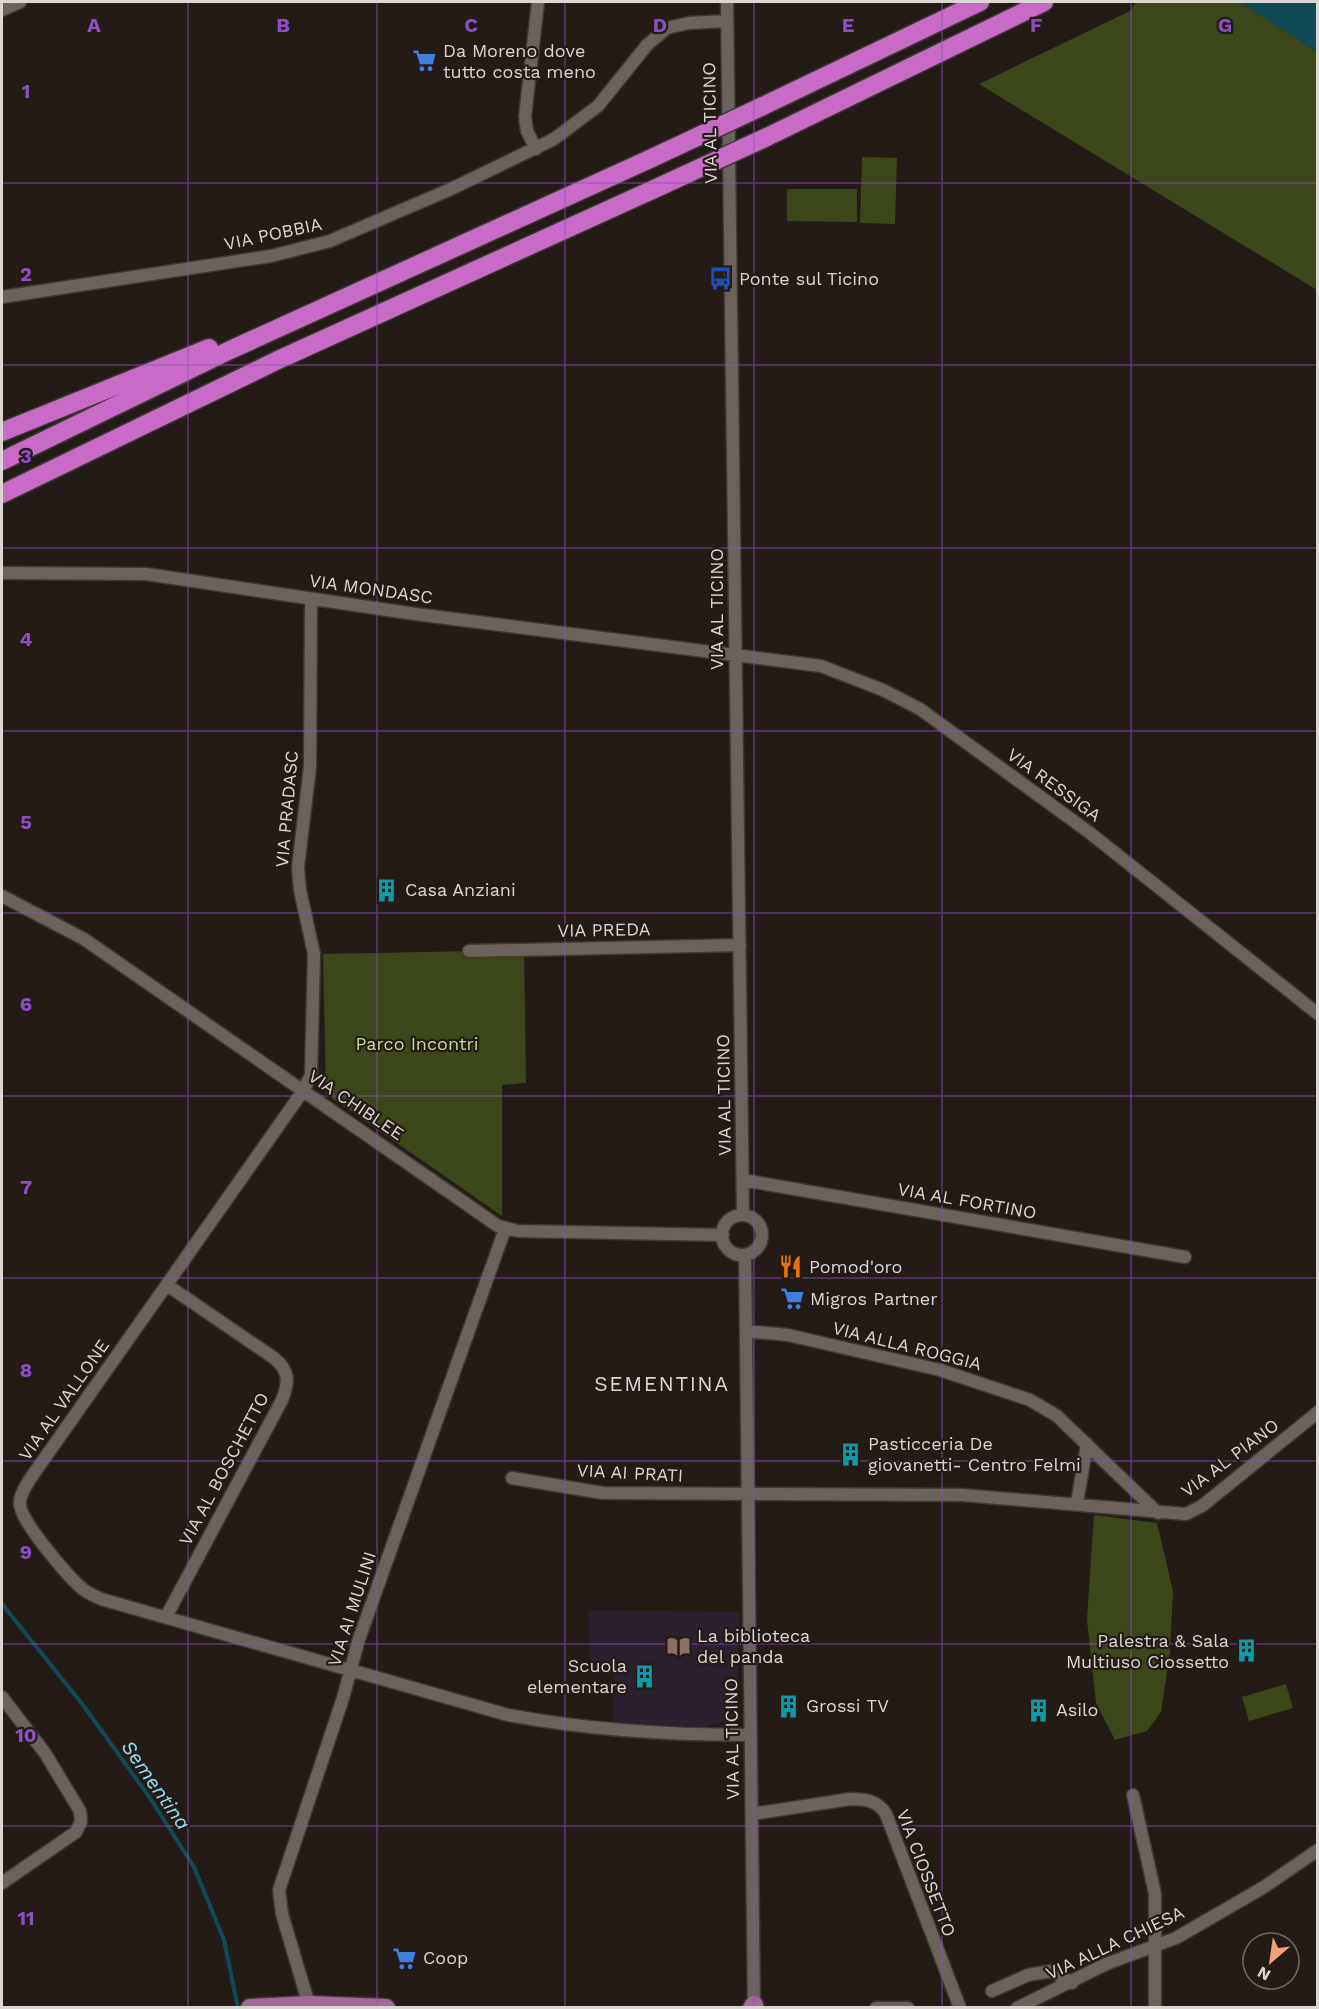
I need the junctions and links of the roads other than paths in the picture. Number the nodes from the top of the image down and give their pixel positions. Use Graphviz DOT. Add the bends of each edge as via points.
graph roads {
  1 [pos="20,2"];
  2 [pos="538,2"];
  3 [pos="727,2"];
  4 [pos="980,2"];
  5 [pos="1044,2"];
  6 [pos="2,10"];
  7 [pos="726,21"];
  8 [pos="536,149"];
  9 [pos="347,296"];
  10 [pos="2,297"];
  11 [pos="2,432"];
  12 [pos="2,461"];
  13 [pos="2,494"];
  14 [pos="2,573"];
  15 [pos="311,599"];
  16 [pos="735,655"];
  17 [pos="2,896"];
  18 [pos="740,945"];
  19 [pos="469,951"];
  20 [pos="1317,1014"];
  21 [pos="303,1091"];
  22 [pos="743,1180"];
  23 [pos="743,1215"];
  24 [pos="505,1229"];
  25 [pos="723,1236"];
  26 [pos="745,1255"];
  27 [pos="1185,1257"];
  28 [pos="167,1285"];
  29 [pos="746,1331"];
  30 [pos="1317,1412"];
  31 [pos="1087,1444"];
  32 [pos="512,1478"];
  33 [pos="748,1495"];
  34 [pos="1077,1503"];
  35 [pos="1158,1513"];
  36 [pos="166,1617"];
  37 [pos="351,1670"];
  38 [pos="2,1697"];
  39 [pos="750,1735"];
  40 [pos="1133,1795"];
  41 [pos="752,1814"];
  42 [pos="1317,1850"];
  43 [pos="2,1883"];
  44 [pos="1157,1945"];
  45 [pos="1072,1983"];
  46 [pos="992,1991"];
  47 [pos="293,2006"];
  48 [pos="250,2007"];
  49 [pos="386,2007"];
  50 [pos="754,2007"];
  51 [pos="876,2007"];
  52 [pos="908,2007"];
  53 [pos="960,2007"];
  54 [pos="1017,2007"];
  55 [pos="1155,2007"];
  1 -- 6 [label="street"];
  2 -- 8 [label="street" via="525,117"];
  3 -- 7 [label="street, VIA AL TICINO"];
  4 -- 9 [label="highway, bridge" via="652,158"];
  5 -- 13 [label="highway, bridge" via="766,137 248,374"];
  7 -- 8 [label="street, VIA POBBIA" via="676,25 661,33 598,106"];
  7 -- 16 [label="street, VIA AL TICINO"];
  8 -- 10 [label="street, VIA POBBIA" via="310,248"];
  9 -- 11 [label="highway"];
  9 -- 12 [label="highway"];
  14 -- 15 [label="street, VIA MONDASC" via="146,574"];
  15 -- 16 [label="street, VIA MONDASC"];
  15 -- 21 [label="street, VIA PRADASC" via="310,767 298,867 314,954 312,1068"];
  16 -- 18 [label="street, VIA AL TICINO"];
  16 -- 20 [label="street, VIA RESSIGA" via="820,666 877,687 920,709 1090,833"];
  17 -- 21 [label="street, VIA CHIBLEE" via="84,939"];
  18 -- 19 [label="street, VIA PREDA"];
  18 -- 22 [label="street, VIA AL TICINO"];
  21 -- 24 [label="street, VIA CHIBLEE"];
  21 -- 28 [label="street, VIA AL VALLONE"];
  22 -- 23 [label="street, VIA AL TICINO"];
  22 -- 27 [label="street, VIA AL FORTINO"];
  23 -- 25 [label="street" via="729,1221"];
  23 -- 26 [label="street" via="754,1219 762,1234 756,1249"];
  24 -- 25 [label="street"];
  24 -- 37 [label="street, VIA AI MULINI" via="425,1448"];
  25 -- 26 [label="street" via="730,1250"];
  26 -- 29 [label="street, VIA AL TICINO"];
  28 -- 36 [label="street, VIA AL BOSCHETTO" via="273,1358 288,1377 282,1400"];
  28 -- 36 [label="street, VIA AL VALLONE" via="30,1479 20,1504 31,1528 85,1590 101,1599"];
  29 -- 31 [label="street, VIA ALLA ROGGIA" via="788,1335 940,1370 1039,1404"];
  29 -- 33 [label="street, VIA AL TICINO"];
  30 -- 35 [label="street, VIA AL PIANO" via="1196,1511"];
  31 -- 34 [label="street"];
  31 -- 35 [label="street, VIA ALLA ROGGIA"];
  32 -- 33 [label="street, VIA AI PRATI" via="603,1493"];
  33 -- 34 [label="street, VIA AI PRATI" via="929,1494"];
  33 -- 39 [label="street, VIA AL TICINO"];
  34 -- 35 [label="street, VIA AL PIANO"];
  36 -- 37 [label="street, VIA AL VALLONE"];
  37 -- 39 [label="street, VIA AL VALLONE" via="541,1721 640,1733"];
  37 -- 47 [label="street, VIA AI MULINI" via="279,1890"];
  38 -- 43 [label="street" via="45,1753 80,1811 81,1821 76,1832"];
  39 -- 41 [label="street, VIA AL TICINO"];
  40 -- 44 [label="street" via="1154,1881"];
  41 -- 50 [label="street, VIA AL TICINO"];
  41 -- 53 [label="street, VIA CIOSSETTO" via="850,1799 878,1804"];
  42 -- 44 [label="street, VIA ALLA CHIESA" via="1241,1901"];
  44 -- 45 [label="street, VIA ALLA CHIESA" via="1106,1964"];
  44 -- 55 [label="street"];
  45 -- 46 [label="street" via="1052,1971 1028,1975"];
  45 -- 54 [label="street, VIA ALLA CHIESA"];
  47 -- 48 [label="main road"];
  47 -- 49 [label="main road"];
  51 -- 52 [label="street"];
}
